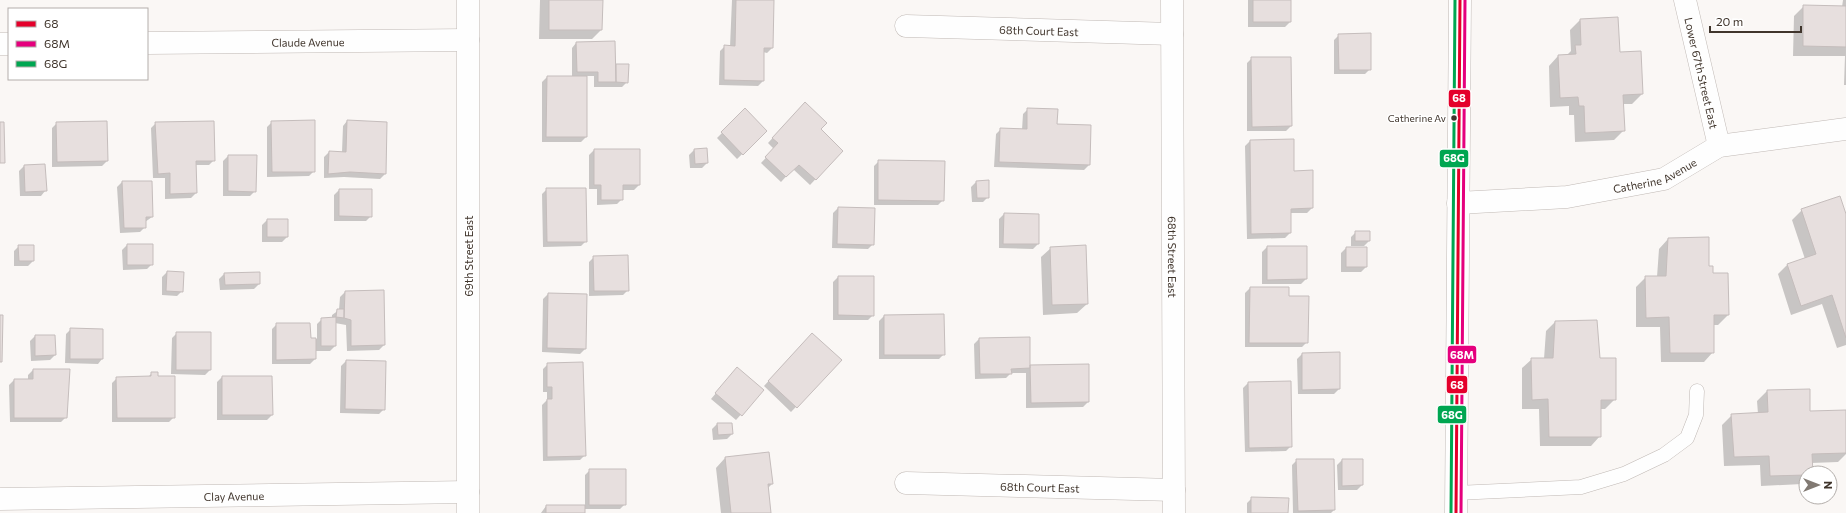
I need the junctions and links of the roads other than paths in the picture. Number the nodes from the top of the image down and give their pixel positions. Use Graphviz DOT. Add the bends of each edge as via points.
graph roads {
  1 [pos="468,0"];
  2 [pos="1172,0"];
  3 [pos="1460,0"];
  4 [pos="1685,0"];
  5 [pos="906,26"];
  6 [pos="1172,34"];
  7 [pos="468,40"];
  8 [pos="148,43"];
  9 [pos="1846,129"];
  10 [pos="1719,146"];
  11 [pos="1458,203"];
  12 [pos="1697,391"];
  13 [pos="906,483"];
  14 [pos="1174,490"];
  15 [pos="0,499"];
  16 [pos="468,502"];
  17 [pos="1456,503"];
  18 [pos="1174,513"];
  1 -- 7 [label="street, 69th Street East"];
  2 -- 6 [label="street, 68th Street East"];
  3 -- 11 [label="street"];
  4 -- 10 [label="street, Lower 67th Street East"];
  5 -- 6 [label="street, 68th Court East"];
  6 -- 14 [label="street, 68th Street East"];
  7 -- 8 [label="street, Claude Avenue"];
  7 -- 16 [label="street, 69th Street East"];
  9 -- 10 [label="street, Catherine Avenue"];
  10 -- 11 [label="street, Catherine Avenue" via="1664,179 1567,196"];
  11 -- 17 [label="street"];
  12 -- 17 [label="lane" via="1696,415 1687,438 1664,455 1624,474 1581,487"];
  13 -- 14 [label="street, 68th Court East"];
  14 -- 18 [label="street, 68th Street East"];
  15 -- 16 [label="street, Clay Avenue"];
}
